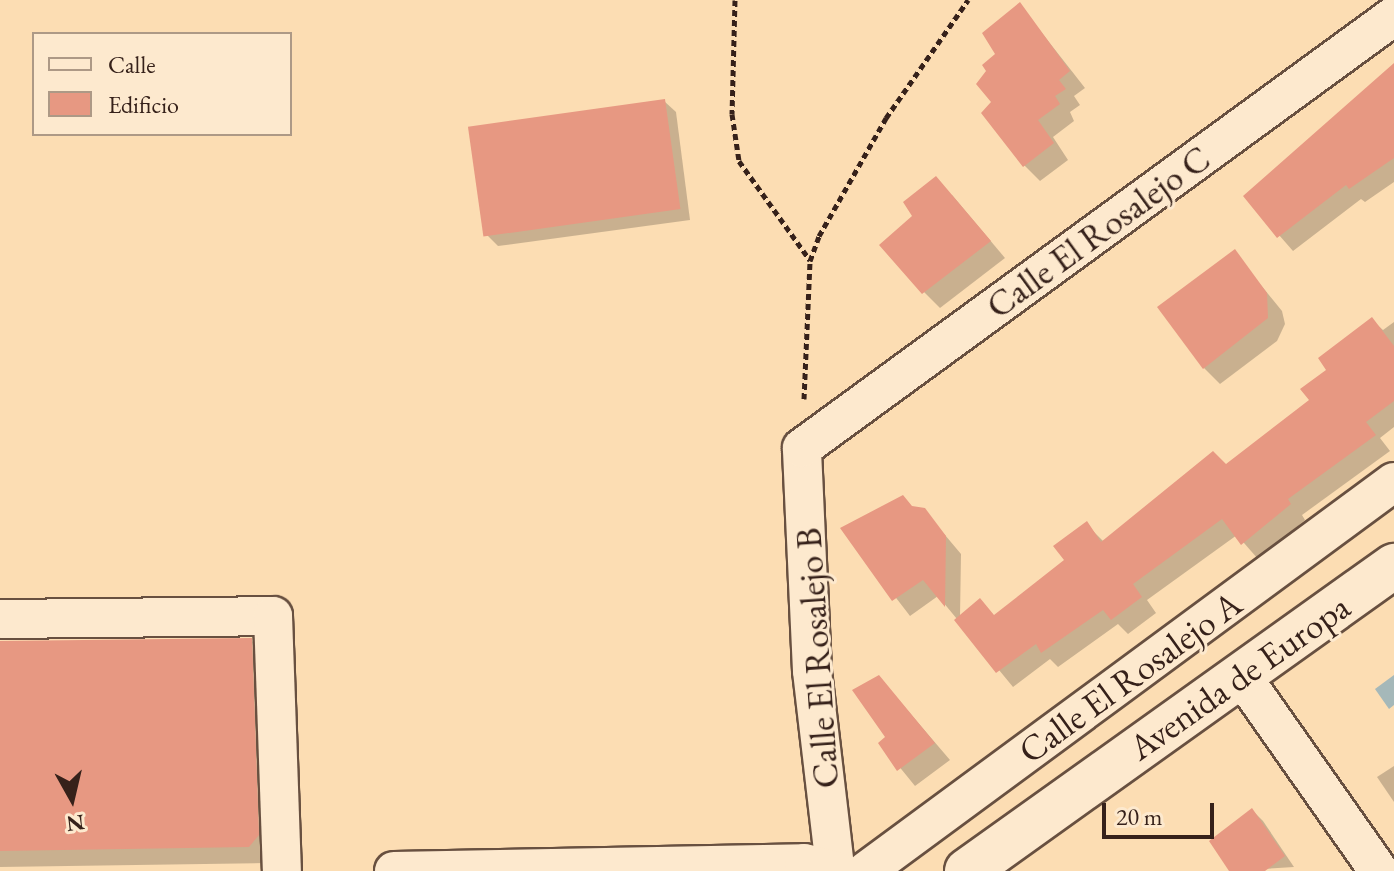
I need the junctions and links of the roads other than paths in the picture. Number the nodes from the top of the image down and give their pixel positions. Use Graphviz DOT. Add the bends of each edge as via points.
graph roads {
  1 [pos="1394,16"];
  2 [pos="802,448"];
  3 [pos="1394,482"];
  4 [pos="1394,566"];
  5 [pos="0,619"];
  6 [pos="1241,675"];
  7 [pos="846,870"];
  8 [pos="282,871"];
  9 [pos="394,871"];
  10 [pos="967,871"];
  11 [pos="1379,871"];
  1 -- 2 [label="street, Calle El Rosalejo C"];
  2 -- 7 [label="street, Calle El Rosalejo B" via="812,671"];
  3 -- 7 [label="street, Calle El Rosalejo A"];
  4 -- 6 [label="main road, Avenida de Europa"];
  5 -- 8 [label="street" via="273,616"];
  6 -- 10 [label="main road, Avenida de Europa"];
  6 -- 11 [label="street"];
  7 -- 9 [label="street" via="804,863"];
}
